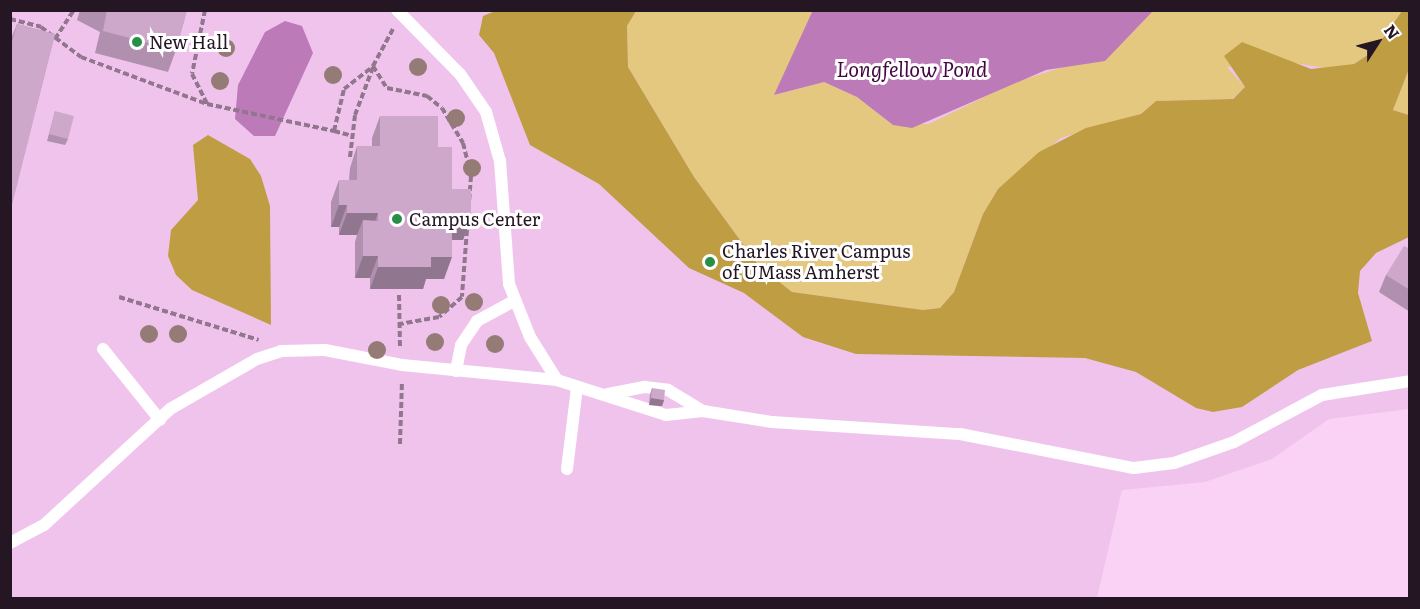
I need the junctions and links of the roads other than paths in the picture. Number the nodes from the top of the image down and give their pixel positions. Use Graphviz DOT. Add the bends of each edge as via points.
graph roads {
  1 [pos="399,12"];
  2 [pos="514,301"];
  3 [pos="103,349"];
  4 [pos="456,371"];
  5 [pos="558,380"];
  6 [pos="1410,381"];
  7 [pos="577,388"];
  8 [pos="608,394"];
  9 [pos="703,411"];
  10 [pos="160,420"];
  11 [pos="567,469"];
  12 [pos="10,543"];
  1 -- 2 [label="lane" via="460,74 486,112 500,161 503,259"];
  2 -- 4 [label="lane" via="477,321 461,345"];
  2 -- 5 [label="lane"];
  3 -- 10 [label="lane"];
  4 -- 5 [label="lane"];
  4 -- 10 [label="lane" via="326,350 276,353 257,359"];
  5 -- 7 [label="lane"];
  6 -- 9 [label="lane" via="1322,395 1234,442 1174,463 1134,468 960,434 772,423"];
  7 -- 8 [label="lane"];
  7 -- 11 [label="lane"];
  8 -- 9 [label="lane" via="644,411"];
  8 -- 9 [label="lane" via="645,387 668,390"];
  10 -- 12 [label="lane" via="44,525"];
}
